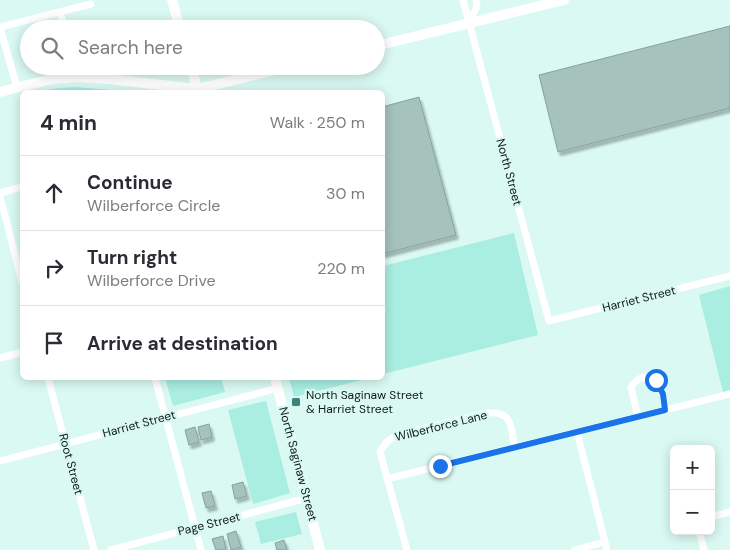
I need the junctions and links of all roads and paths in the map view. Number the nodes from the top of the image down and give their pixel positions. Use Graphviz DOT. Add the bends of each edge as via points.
graph roads {
  1 [pos="172,0"];
  2 [pos="463,0"];
  3 [pos="476,0"];
  4 [pos="564,0"];
  5 [pos="91,4"];
  6 [pos="60,12"];
  7 [pos="30,20"];
  8 [pos="62,20"];
  9 [pos="178,20"];
  10 [pos="470,22"];
  11 [pos="20,23"];
  12 [pos="0,28"];
  13 [pos="385,44"];
  14 [pos="193,75"];
  15 [pos="258,75"];
  16 [pos="78,77"];
  17 [pos="17,87"];
  18 [pos="190,90"];
  19 [pos="197,90"];
  20 [pos="201,90"];
  21 [pos="0,92"];
  22 [pos="20,188"];
  23 [pos="0,195"];
  24 [pos="20,274"];
  25 [pos="730,276"];
  26 [pos="549,321"];
  27 [pos="20,353"];
  28 [pos="0,358"];
  29 [pos="49,380"];
  30 [pos="156,380"];
  31 [pos="276,383"];
  32 [pos="730,394"];
  33 [pos="665,410"];
  34 [pos="166,416"];
  35 [pos="638,417"];
  36 [pos="577,432"];
  37 [pos="65,443"];
  38 [pos="514,447"];
  39 [pos="0,461"];
  40 [pos="387,479"];
  41 [pos="308,498"];
  42 [pos="730,512"];
  43 [pos="715,516"];
  44 [pos="195,527"];
  45 [pos="701,535"];
  46 [pos="605,546"];
  47 [pos="94,550"];
  48 [pos="111,550"];
  49 [pos="201,550"];
  50 [pos="320,550"];
  51 [pos="407,550"];
  52 [pos="575,550"];
  53 [pos="704,550"];
  1 -- 9 [label="main road"];
  2 -- 10 [label="street, North Street"];
  3 -- 10 [label="street" via="477,6"];
  4 -- 10 [label="main road"];
  5 -- 6 [label="street"];
  6 -- 7 [label="street"];
  6 -- 8 [label="street"];
  10 -- 13 [label="main road"];
  10 -- 26 [label="street, North Street"];
  11 -- 12 [label="street"];
  12 -- 17 [label="street"];
  14 -- 19 [label="main road"];
  15 -- 20 [label="main road"];
  16 -- 17 [label="main road"];
  16 -- 18 [label="main road"];
  17 -- 21 [label="main road"];
  22 -- 23 [label="street"];
  23 -- 24 [label="street"];
  25 -- 26 [label="street, Harriet Street"];
  27 -- 28 [label="street"];
  29 -- 37 [label="street, Root Street"];
  30 -- 34 [label="street"];
  31 -- 34 [label="street, Harriet Street"];
  31 -- 41 [label="main road, North Saginaw Street"];
  32 -- 33 [label="street"];
  33 -- 35 [label="street"];
  33 -- 35 [label="street" via="660,385 649,377 642,378 631,387"];
  34 -- 37 [label="street, Harriet Street"];
  34 -- 44 [label="street"];
  35 -- 36 [label="street"];
  36 -- 38 [label="street"];
  36 -- 46 [label="street"];
  37 -- 39 [label="street, Harriet Street"];
  37 -- 47 [label="street, Root Street"];
  38 -- 40 [label="street"];
  38 -- 40 [label="street, Wilberforce Lane" via="510,424 506,416 497,412 394,436 380,452"];
  40 -- 51 [label="street"];
  41 -- 44 [label="street, Page Street"];
  41 -- 50 [label="main road, North Saginaw Street"];
  42 -- 43 [label="street"];
  44 -- 48 [label="street, Page Street"];
  44 -- 49 [label="street"];
  45 -- 53 [label="street"];
  46 -- 52 [label="street"];
}
